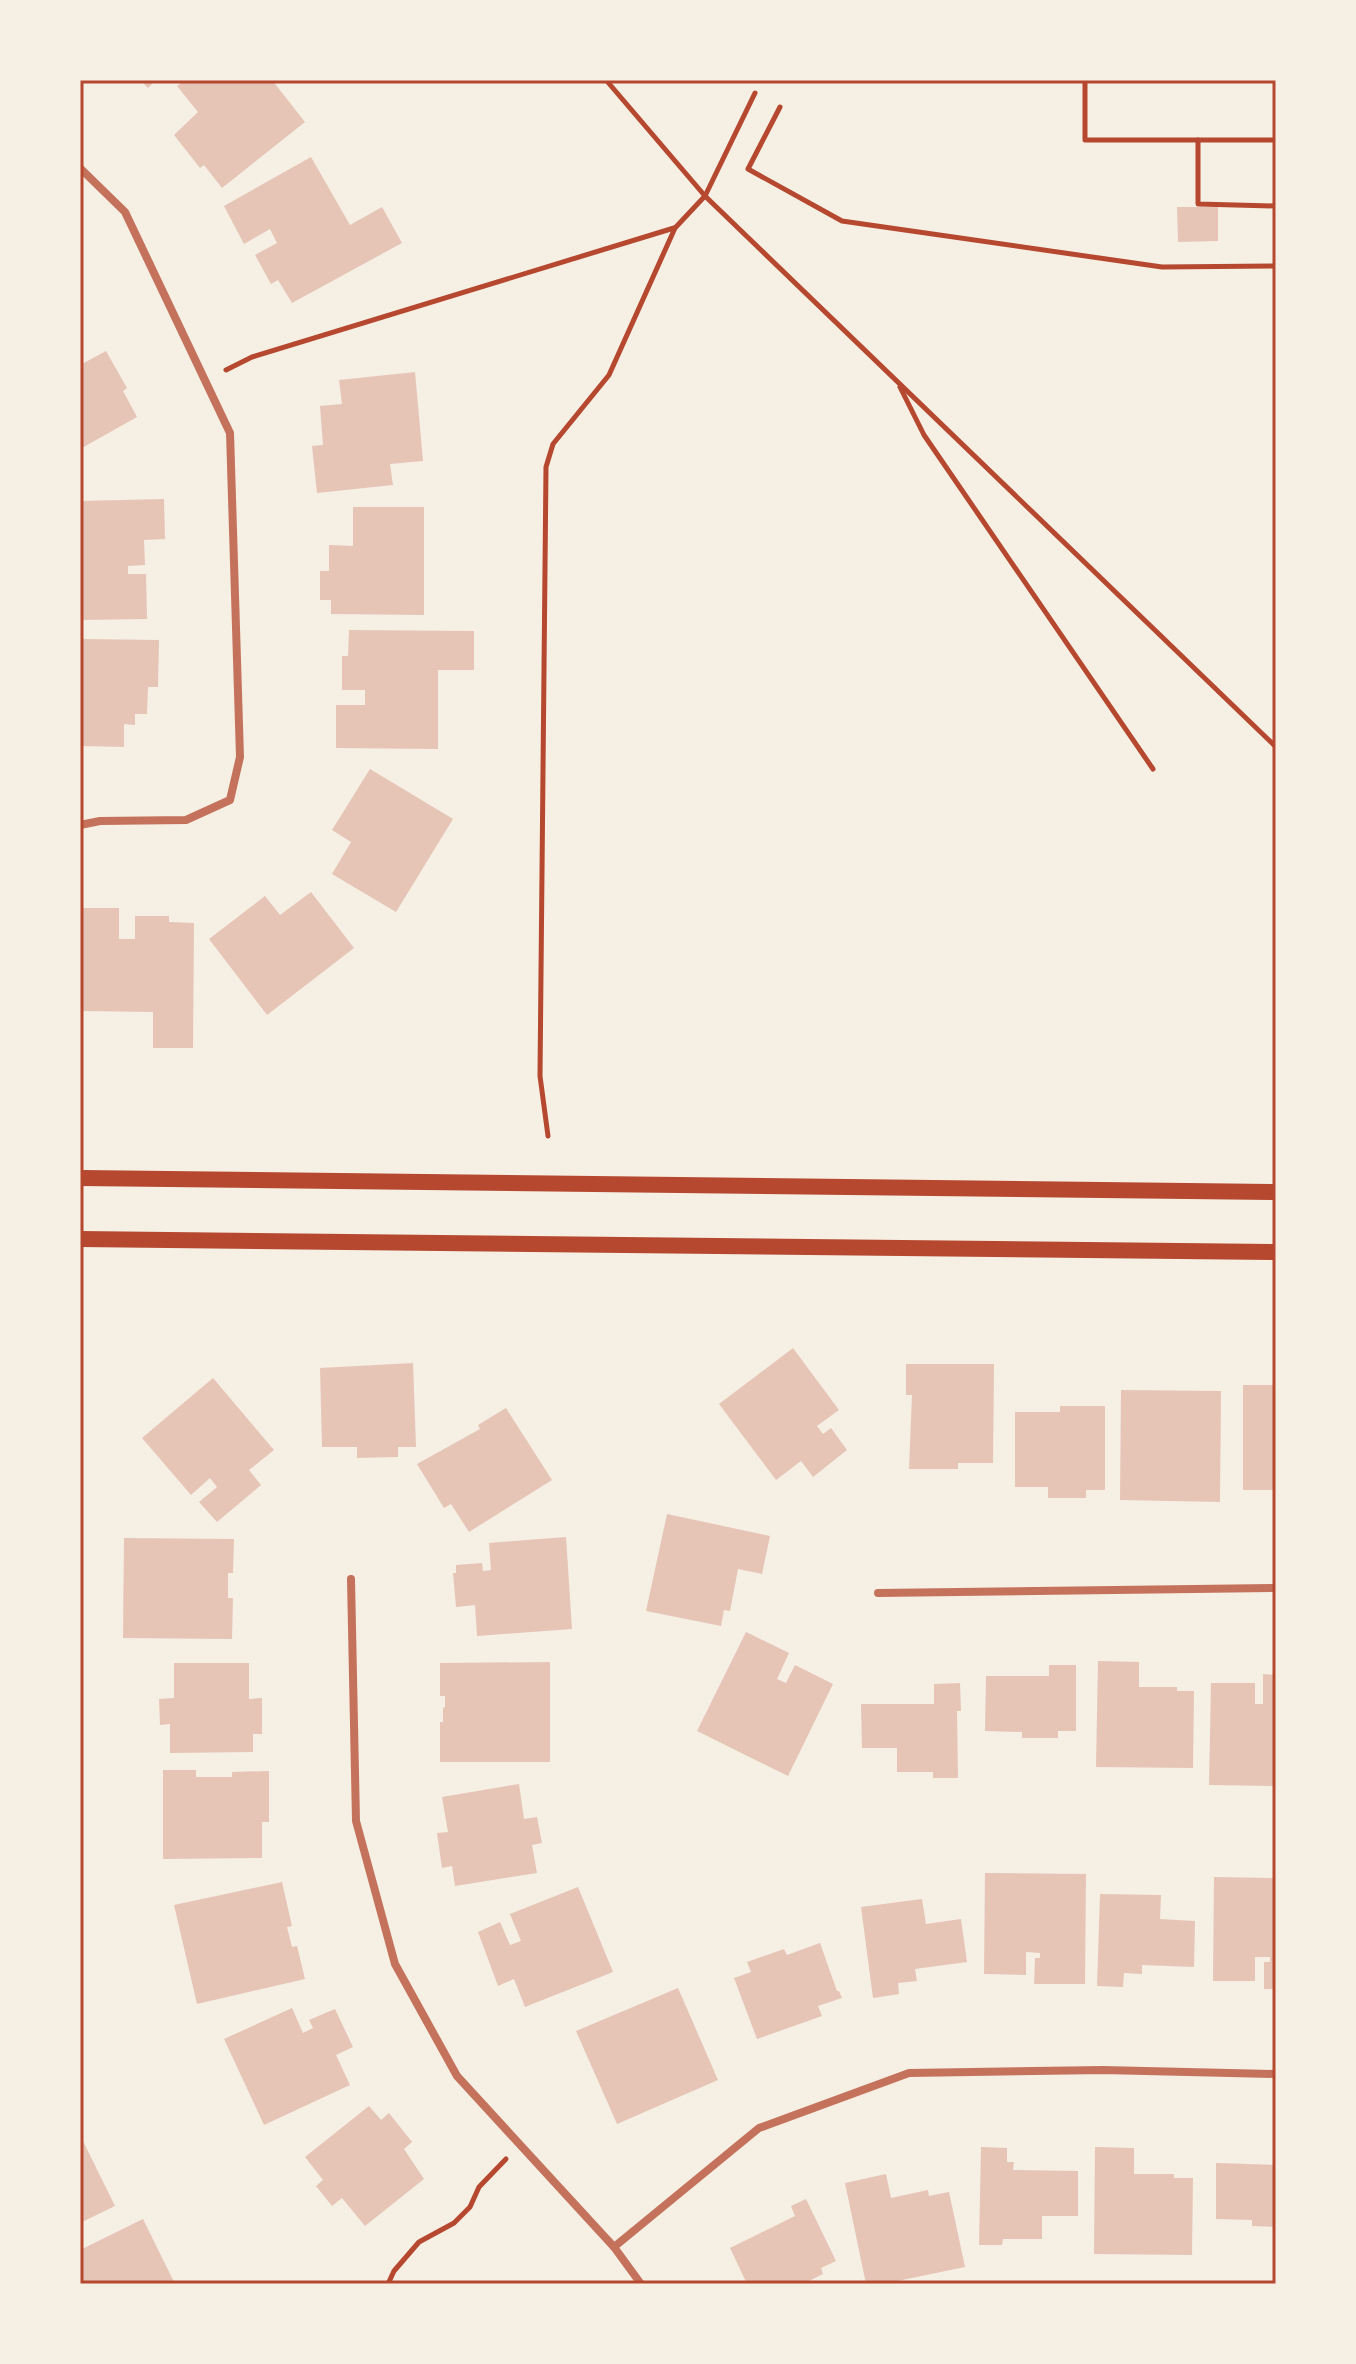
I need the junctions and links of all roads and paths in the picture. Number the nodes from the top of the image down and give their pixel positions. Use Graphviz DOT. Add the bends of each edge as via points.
graph roads {
  1 [pos="606,80"];
  2 [pos="1085,80"];
  3 [pos="755,93"];
  4 [pos="780,107"];
  5 [pos="1198,140"];
  6 [pos="1276,140"];
  7 [pos="80,168"];
  8 [pos="705,196"];
  9 [pos="1276,206"];
  10 [pos="675,228"];
  11 [pos="1276,266"];
  12 [pos="205,381"];
  13 [pos="898,382"];
  14 [pos="1276,747"];
  15 [pos="1153,769"];
  16 [pos="80,825"];
  17 [pos="548,1136"];
  18 [pos="80,1178"];
  19 [pos="1276,1192"];
  20 [pos="80,1239"];
  21 [pos="1276,1252"];
  22 [pos="351,1579"];
  23 [pos="1276,1588"];
  24 [pos="878,1593"];
  25 [pos="1276,2074"];
  26 [pos="520,2144"];
  27 [pos="614,2247"];
  28 [pos="388,2284"];
  29 [pos="641,2284"];
  1 -- 8 [label="path"];
  2 -- 5 [label="path" via="1085,140"];
  3 -- 8 [label="path"];
  4 -- 11 [label="path" via="748,169 842,221 1162,267"];
  5 -- 6 [label="path"];
  5 -- 9 [label="path" via="1198,204"];
  7 -- 12 [label="street" via="125,212"];
  8 -- 10 [label="path"];
  8 -- 13 [label="path"];
  10 -- 12 [label="path" via="252,357"];
  10 -- 17 [label="path" via="609,375 553,444 546,467 540,1076"];
  12 -- 16 [label="street" via="230,433 240,757 230,800 186,820"];
  13 -- 14 [label="path"];
  13 -- 15 [label="path" via="924,435"];
  18 -- 19 [label="main road"];
  20 -- 21 [label="main road"];
  22 -- 26 [label="street" via="356,1821 395,1964 457,2076"];
  23 -- 24 [label="street"];
  25 -- 27 [label="street" via="909,2073 759,2128"];
  26 -- 27 [label="street"];
  26 -- 28 [label="path" via="479,2187 470,2207 454,2223 419,2242"];
  27 -- 29 [label="street"];
}
